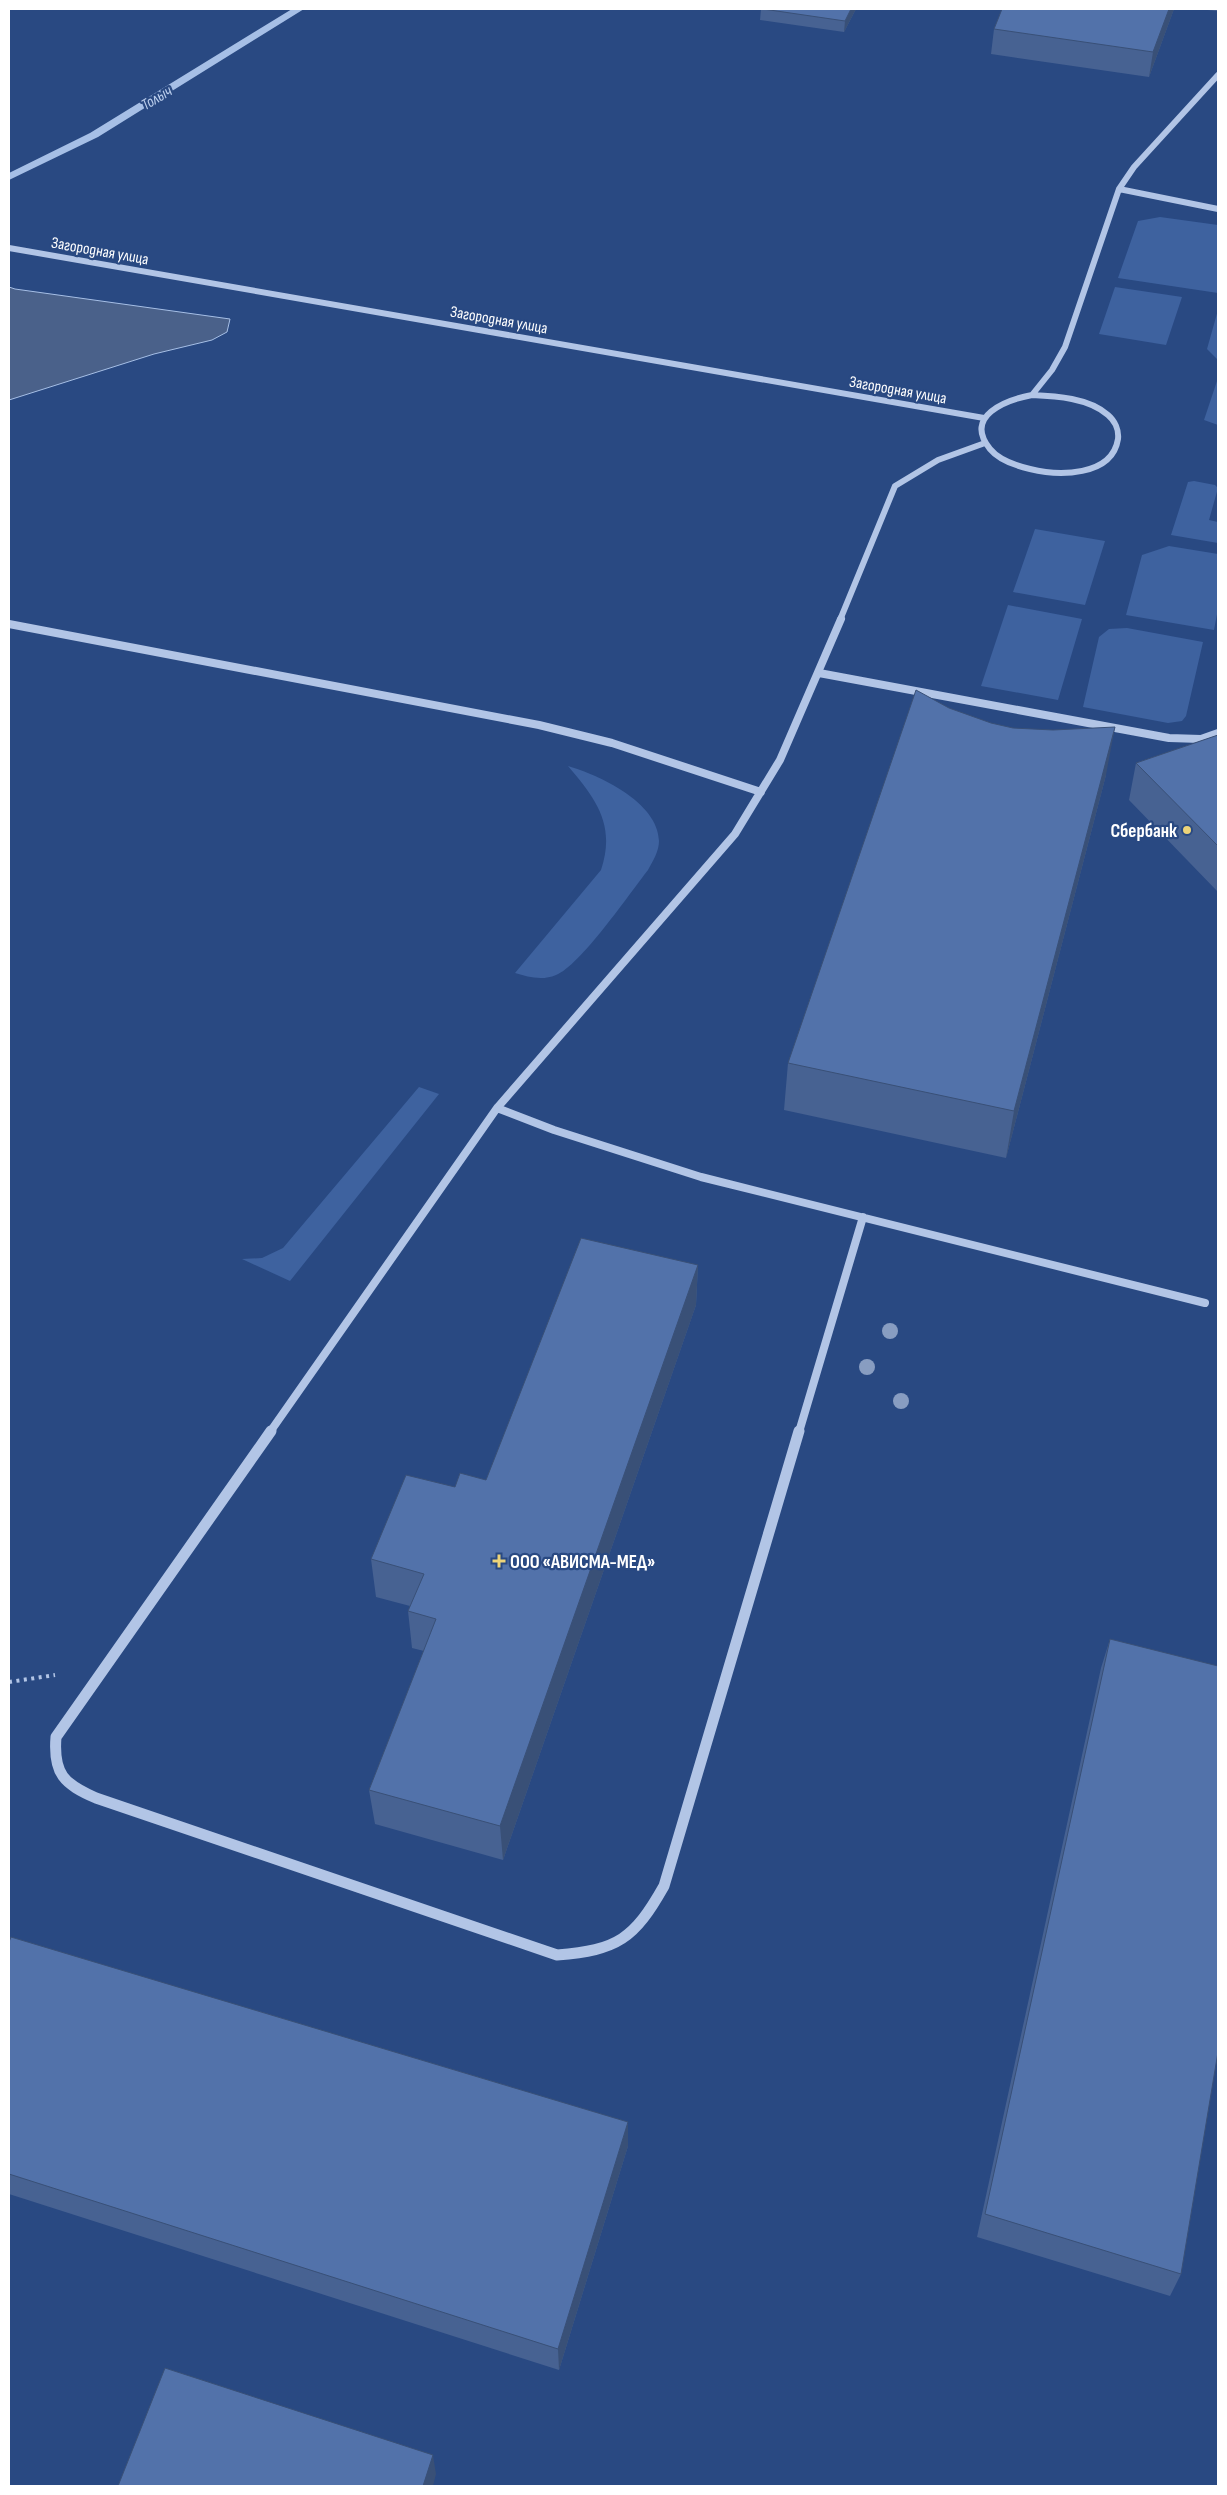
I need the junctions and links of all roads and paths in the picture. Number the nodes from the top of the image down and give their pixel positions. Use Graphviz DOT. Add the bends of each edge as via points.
graph roads {
  1 [pos="1218,75"];
  2 [pos="1119,189"];
  3 [pos="1218,209"];
  4 [pos="9,248"];
  5 [pos="1032,395"];
  6 [pos="984,418"];
  7 [pos="985,443"];
  8 [pos="9,624"];
  9 [pos="820,673"];
  10 [pos="1218,733"];
  11 [pos="761,792"];
  12 [pos="496,1108"];
  13 [pos="863,1217"];
  14 [pos="1205,1303"];
  1 -- 2 [label="street" via="1134,167"];
  2 -- 3 [label="street"];
  2 -- 5 [label="street" via="1065,347"];
  4 -- 6 [label="street, Загородная улица"];
  5 -- 6 [label="street" via="995,407"];
  5 -- 7 [label="street" via="1077,399 1110,419 1118,438 1109,457 1076,472 1032,471 1012,464"];
  6 -- 7 [label="street" via="981,430"];
  7 -- 9 [label="street" via="952,453 917,470 895,486"];
  8 -- 11 [label="street" via="539,725 612,744"];
  9 -- 10 [label="street" via="1169,738 1212,738"];
  9 -- 11 [label="street" via="780,760"];
  11 -- 12 [label="street" via="735,834"];
  12 -- 13 [label="street" via="701,1177"];
  12 -- 13 [label="street" via="56,1737 53,1754 59,1775 72,1788 557,1955 607,1948 630,1935 648,1914 664,1886"];
  13 -- 14 [label="street"];
}
